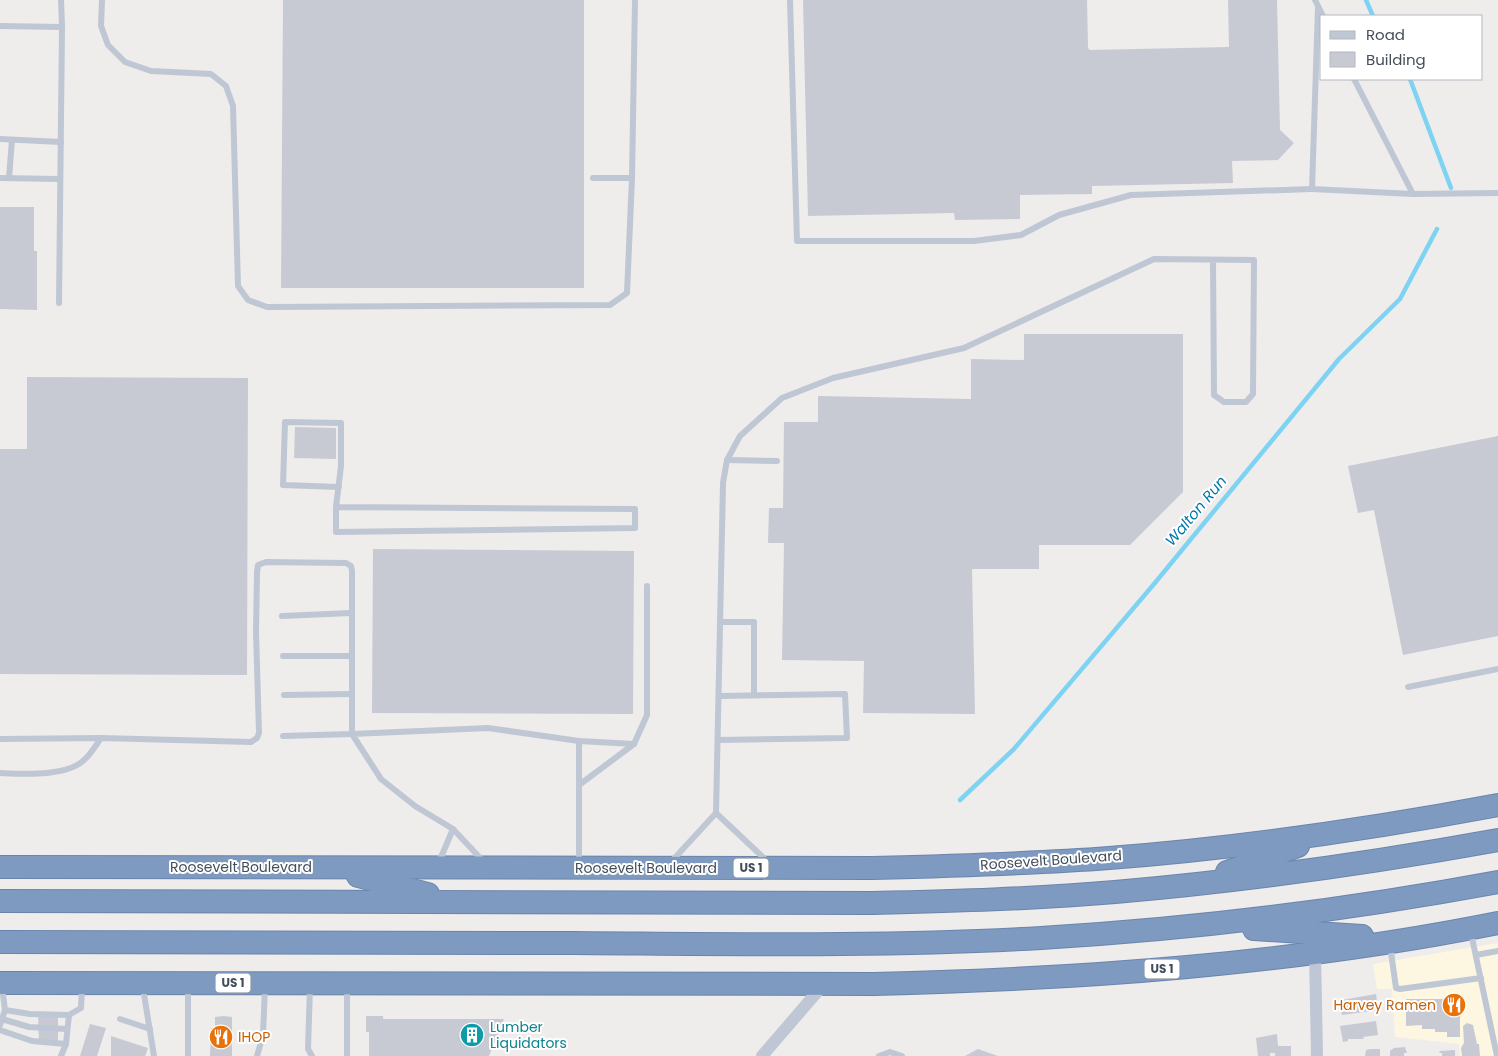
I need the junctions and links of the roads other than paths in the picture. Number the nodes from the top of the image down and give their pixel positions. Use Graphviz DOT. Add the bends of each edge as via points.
graph roads {
  1 [pos="61,0"];
  2 [pos="102,0"];
  3 [pos="635,0"];
  4 [pos="790,0"];
  5 [pos="1314,0"];
  6 [pos="1318,7"];
  7 [pos="1322,15"];
  8 [pos="0,26"];
  9 [pos="62,27"];
  10 [pos="1355,80"];
  11 [pos="0,139"];
  12 [pos="12,140"];
  13 [pos="60,142"];
  14 [pos="0,178"];
  15 [pos="9,178"];
  16 [pos="593,178"];
  17 [pos="632,178"];
  18 [pos="60,179"];
  19 [pos="1312,189"];
  20 [pos="1498,193"];
  21 [pos="1413,194"];
  22 [pos="1213,260"];
  23 [pos="59,303"];
  24 [pos="727,460"];
  25 [pos="777,461"];
  26 [pos="339,487"];
  27 [pos="336,507"];
  28 [pos="647,586"];
  29 [pos="352,613"];
  30 [pos="282,616"];
  31 [pos="720,622"];
  32 [pos="283,656"];
  33 [pos="352,656"];
  34 [pos="1498,669"];
  35 [pos="1408,687"];
  36 [pos="352,694"];
  37 [pos="284,695"];
  38 [pos="754,695"];
  39 [pos="719,696"];
  40 [pos="352,734"];
  41 [pos="283,736"];
  42 [pos="101,738"];
  43 [pos="0,739"];
  44 [pos="718,740"];
  45 [pos="579,741"];
  46 [pos="634,744"];
  47 [pos="0,773"];
  48 [pos="579,784"];
  49 [pos="1498,805"];
  50 [pos="716,813"];
  51 [pos="453,829"];
  52 [pos="1342,831"];
  53 [pos="1498,840"];
  54 [pos="0,867"];
  55 [pos="323,867"];
  56 [pos="437,868"];
  57 [pos="489,868"];
  58 [pos="579,868"];
  59 [pos="666,868"];
  60 [pos="774,868"];
  61 [pos="1498,882"];
  62 [pos="1191,884"];
  63 [pos="0,901"];
  64 [pos="461,902"];
  65 [pos="1498,923"];
  66 [pos="1196,925"];
  67 [pos="1470,928"];
  68 [pos="1396,939"];
  69 [pos="0,942"];
  70 [pos="1498,951"];
  71 [pos="1315,952"];
  72 [pos="1476,956"];
  73 [pos="1481,978"];
  74 [pos="1,983"];
  75 [pos="82,983"];
  76 [pos="143,983"];
  77 [pos="188,983"];
  78 [pos="265,983"];
  79 [pos="310,983"];
  80 [pos="347,983"];
  81 [pos="824,984"];
  82 [pos="5,1010"];
  83 [pos="69,1015"];
  84 [pos="120,1019"];
  85 [pos="1,1022"];
  86 [pos="67,1029"];
  87 [pos="150,1029"];
  88 [pos="0,1030"];
  89 [pos="66,1044"];
  90 [pos="61,1056"];
  91 [pos="154,1056"];
  92 [pos="188,1056"];
  93 [pos="257,1056"];
  94 [pos="312,1056"];
  95 [pos="347,1056"];
  96 [pos="762,1056"];
  97 [pos="879,1056"];
  98 [pos="902,1056"];
  99 [pos="1317,1056"];
  100 [pos="1497,1056"];
  1 -- 9 [label="lane"];
  2 -- 17 [label="lane" via="101,26 108,45 125,62 151,72 212,74 226,86 233,106 238,286 248,300 267,307 610,305 627,293"];
  3 -- 17 [label="lane"];
  4 -- 19 [label="lane" via="797,241 974,241 1021,236 1059,215 1131,195"];
  5 -- 6 [label="lane"];
  6 -- 7 [label="lane"];
  6 -- 19 [label="lane"];
  8 -- 9 [label="lane"];
  9 -- 13 [label="lane"];
  10 -- 21 [label="lane"];
  11 -- 12 [label="lane"];
  12 -- 13 [label="lane"];
  12 -- 15 [label="lane"];
  13 -- 18 [label="lane"];
  14 -- 15 [label="lane"];
  15 -- 18 [label="lane"];
  16 -- 17 [label="lane"];
  18 -- 23 [label="lane"];
  19 -- 21 [label="lane"];
  20 -- 21 [label="lane"];
  22 -- 22 [label="lane" via="1254,260 1253,394 1246,402 1224,402 1214,395"];
  22 -- 24 [label="lane" via="1154,259 964,348 833,378 782,398 740,436"];
  24 -- 25 [label="lane"];
  24 -- 31 [label="lane" via="723,483"];
  26 -- 26 [label="lane" via="283,485 285,422 341,423"];
  26 -- 27 [label="lane"];
  27 -- 27 [label="lane" via="336,532 635,528 635,509"];
  28 -- 46 [label="lane" via="647,715"];
  29 -- 30 [label="lane"];
  29 -- 33 [label="lane"];
  29 -- 42 [label="lane" via="352,571 346,563 266,562 258,565 257,738 250,742"];
  31 -- 38 [label="lane" via="754,622"];
  31 -- 39 [label="lane"];
  32 -- 33 [label="lane"];
  33 -- 36 [label="lane"];
  34 -- 35 [label="lane"];
  36 -- 37 [label="lane"];
  36 -- 40 [label="lane"];
  38 -- 39 [label="lane"];
  38 -- 44 [label="lane" via="845,694 847,738"];
  39 -- 44 [label="lane"];
  40 -- 41 [label="lane"];
  40 -- 45 [label="lane" via="488,728"];
  40 -- 51 [label="lane" via="382,779 415,806"];
  42 -- 43 [label="lane"];
  42 -- 47 [label="lane" via="84,760 70,769 28,774"];
  44 -- 50 [label="lane"];
  45 -- 46 [label="lane"];
  45 -- 48 [label="lane"];
  46 -- 48 [label="lane"];
  48 -- 58 [label="lane"];
  49 -- 52 [label="highway, Roosevelt Boulevard / US 1"];
  50 -- 59 [label="lane"];
  50 -- 60 [label="lane"];
  51 -- 56 [label="lane"];
  51 -- 57 [label="lane"];
  52 -- 60 [label="highway, Roosevelt Boulevard / US 1" via="1178,851 1034,863"];
  52 -- 62 [label="highway"];
  53 -- 62 [label="highway" via="1347,865"];
  54 -- 55 [label="highway, Roosevelt Boulevard / US 1"];
  55 -- 56 [label="highway, Roosevelt Boulevard / US 1"];
  55 -- 64 [label="highway"];
  56 -- 57 [label="highway, Roosevelt Boulevard / US 1"];
  57 -- 58 [label="highway, Roosevelt Boulevard / US 1"];
  58 -- 59 [label="highway, Roosevelt Boulevard / US 1"];
  59 -- 60 [label="highway, Roosevelt Boulevard / US 1"];
  61 -- 66 [label="highway" via="1353,906"];
  62 -- 64 [label="highway" via="1036,897 872,903"];
  63 -- 64 [label="highway"];
  65 -- 67 [label="highway, US 1"];
  66 -- 68 [label="highway"];
  66 -- 69 [label="highway" via="1038,938 873,944"];
  67 -- 68 [label="highway, US 1"];
  67 -- 72 [label="lane"];
  68 -- 71 [label="highway, US 1"];
  68 -- 73 [label="lane" via="1396,988"];
  70 -- 72 [label="lane"];
  71 -- 81 [label="highway, US 1" via="1121,973 959,982"];
  71 -- 99 [label="street"];
  72 -- 73 [label="lane"];
  73 -- 100 [label="lane"];
  74 -- 75 [label="highway, US 1"];
  74 -- 82 [label="lane"];
  75 -- 76 [label="highway, US 1"];
  75 -- 83 [label="lane" via="81,1008"];
  76 -- 77 [label="highway, US 1"];
  76 -- 87 [label="lane"];
  77 -- 78 [label="highway, US 1"];
  77 -- 92 [label="lane"];
  78 -- 79 [label="highway, US 1"];
  78 -- 93 [label="lane" via="263,1035"];
  79 -- 80 [label="highway, US 1"];
  79 -- 94 [label="lane" via="308,1050"];
  80 -- 81 [label="highway, US 1"];
  80 -- 95 [label="lane"];
  81 -- 96 [label="street"];
  82 -- 83 [label="lane"];
  82 -- 85 [label="lane"];
  83 -- 86 [label="lane"];
  84 -- 87 [label="lane"];
  85 -- 86 [label="lane"];
  86 -- 89 [label="lane"];
  87 -- 91 [label="lane"];
  88 -- 89 [label="lane" via="32,1041"];
  89 -- 90 [label="lane"];
  97 -- 98 [label="lane" via="890,1052"];
}
